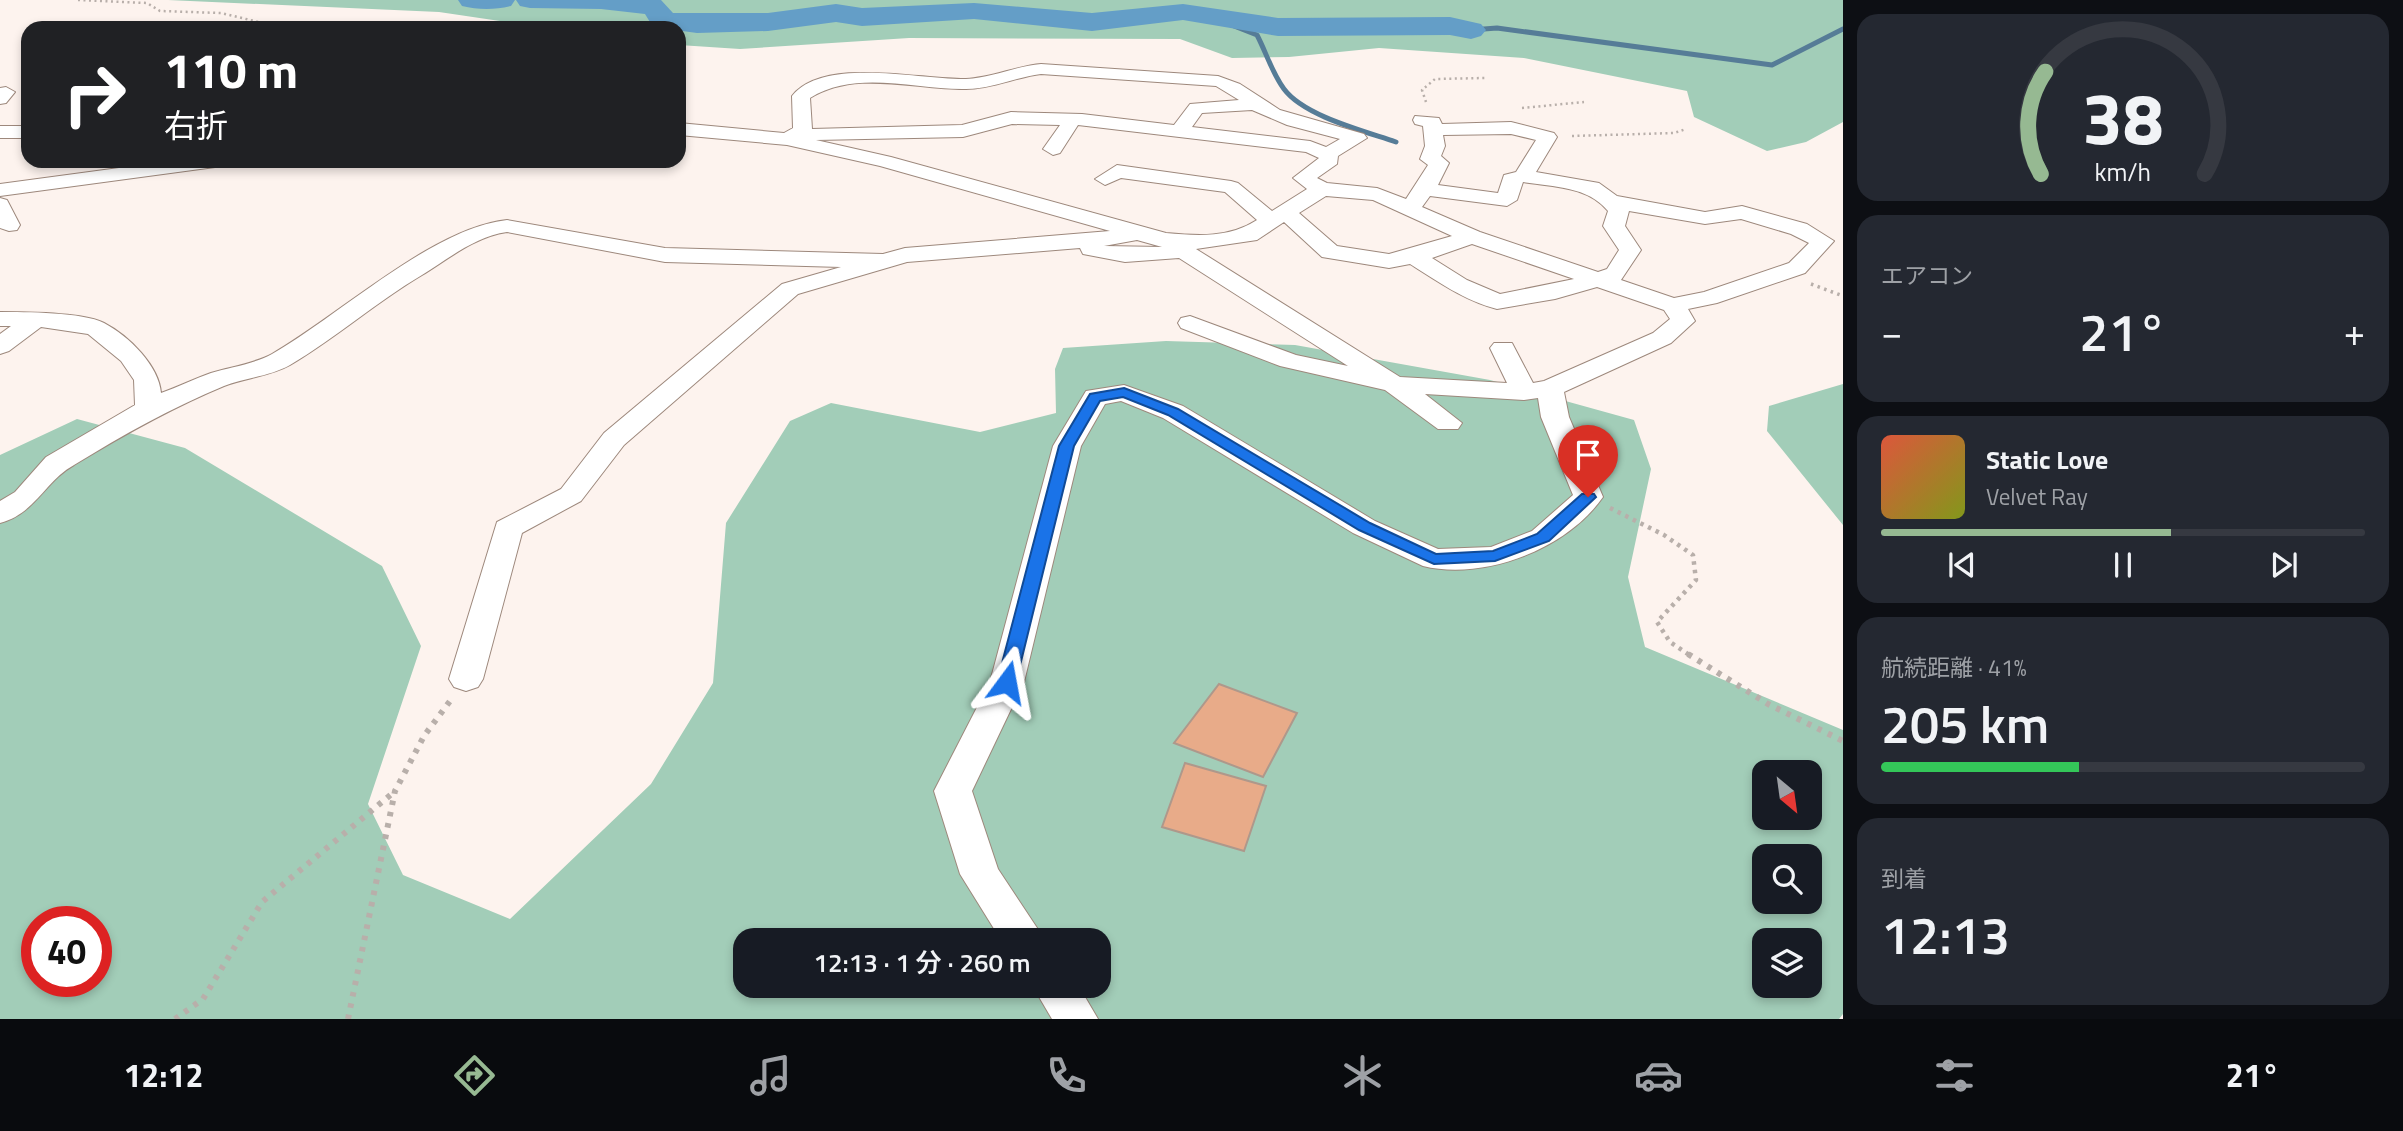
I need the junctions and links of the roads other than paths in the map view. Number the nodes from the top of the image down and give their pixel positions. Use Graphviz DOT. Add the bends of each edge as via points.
graph roads {
  1 [pos="0,93"];
  2 [pos="0,99"];
  3 [pos="1249,109"];
  4 [pos="1069,120"];
  5 [pos="686,129"];
  6 [pos="0,132"];
  7 [pos="21,132"];
  8 [pos="1178,133"];
  9 [pos="794,137"];
  10 [pos="1053,149"];
  11 [pos="1327,154"];
  12 [pos="74,168"];
  13 [pos="159,168"];
  14 [pos="1523,176"];
  15 [pos="1105,179"];
  16 [pos="63,180"];
  17 [pos="1322,189"];
  18 [pos="0,190"];
  19 [pos="1418,198"];
  20 [pos="1611,201"];
  21 [pos="0,204"];
  22 [pos="1101,209"];
  23 [pos="1278,216"];
  24 [pos="9,225"];
  25 [pos="1137,234"];
  26 [pos="1472,237"];
  27 [pos="1174,245"];
  28 [pos="1022,247"];
  29 [pos="1414,256"];
  30 [pos="881,261"];
  31 [pos="1597,279"];
  32 [pos="1673,305"];
  33 [pos="0,319"];
  34 [pos="36,319"];
  35 [pos="1290,319"];
  36 [pos="0,346"];
  37 [pos="1503,348"];
  38 [pos="1394,384"];
  39 [pos="1537,390"];
  40 [pos="149,408"];
  41 [pos="1448,423"];
  42 [pos="0,514"];
  43 [pos="466,679"];
  44 [pos="1016,928"];
  45 [pos="1062,998"];
  46 [pos="1076,1019"];
  1 -- 2 [label="street" via="6,92"];
  3 -- 8 [label="street" via="1196,108"];
  3 -- 9 [label="street" via="1235,85 1219,81 1066,69 1021,70 970,84 842,81 810,88 801,96 804,121"];
  3 -- 11 [label="street" via="1357,138"];
  4 -- 8 [label="street"];
  4 -- 9 [label="street" via="1011,118 963,131"];
  4 -- 10 [label="street" via="1069,128"];
  5 -- 9 [label="street"];
  6 -- 7 [label="street"];
  8 -- 11 [label="street" via="1310,146"];
  9 -- 25 [label="street"];
  11 -- 17 [label="street" via="1331,160 1303,178"];
  12 -- 16 [label="street"];
  13 -- 16 [label="street"];
  14 -- 19 [label="street" via="1511,179 1507,200"];
  14 -- 19 [label="street" via="1542,134 1428,124 1435,146 1430,159 1438,163"];
  14 -- 20 [label="street" via="1592,187"];
  15 -- 23 [label="street" via="1117,171 1231,187"];
  16 -- 18 [label="street"];
  17 -- 19 [label="street"];
  17 -- 23 [label="street"];
  19 -- 26 [label="street"];
  20 -- 31 [label="street" via="1619,211 1614,226 1630,250 1615,274"];
  20 -- 32 [label="street" via="1705,218 1742,212 1823,241 1797,268 1709,298"];
  21 -- 24 [label="street"];
  22 -- 27 [label="street"];
  23 -- 27 [label="street" via="1249,235"];
  23 -- 29 [label="street" via="1329,252 1389,261"];
  25 -- 27 [label="street"];
  25 -- 28 [label="street"];
  26 -- 29 [label="street"];
  26 -- 31 [label="street"];
  27 -- 28 [label="street" via="1143,257 1089,249"];
  27 -- 35 [label="street"];
  28 -- 30 [label="street" via="944,251"];
  29 -- 31 [label="street" via="1497,302"];
  30 -- 40 [label="street" via="665,255 507,226 489,228 402,277 279,361"];
  30 -- 43 [label="street" via="790,289 614,439 571,495 508,528"];
  31 -- 32 [label="street"];
  32 -- 39 [label="street" via="1683,321 1661,338"];
  33 -- 34 [label="street"];
  34 -- 36 [label="street"];
  34 -- 40 [label="street" via="95,328 130,356 147,380"];
  35 -- 38 [label="street"];
  35 -- 38 [label="street" via="1253,325 1189,319 1289,361"];
  37 -- 39 [label="street"];
  38 -- 39 [label="street"];
  38 -- 41 [label="street"];
  39 -- 44 [label="street" via="1555,417 1588,497 1543,538 1495,556 1434,559 1364,527 1173,412 1124,393 1095,397 1067,446 1007,682 953,792 980,874"];
  40 -- 42 [label="street" via="56,463 25,498"];
  45 -- 46 [label="street"];
}
